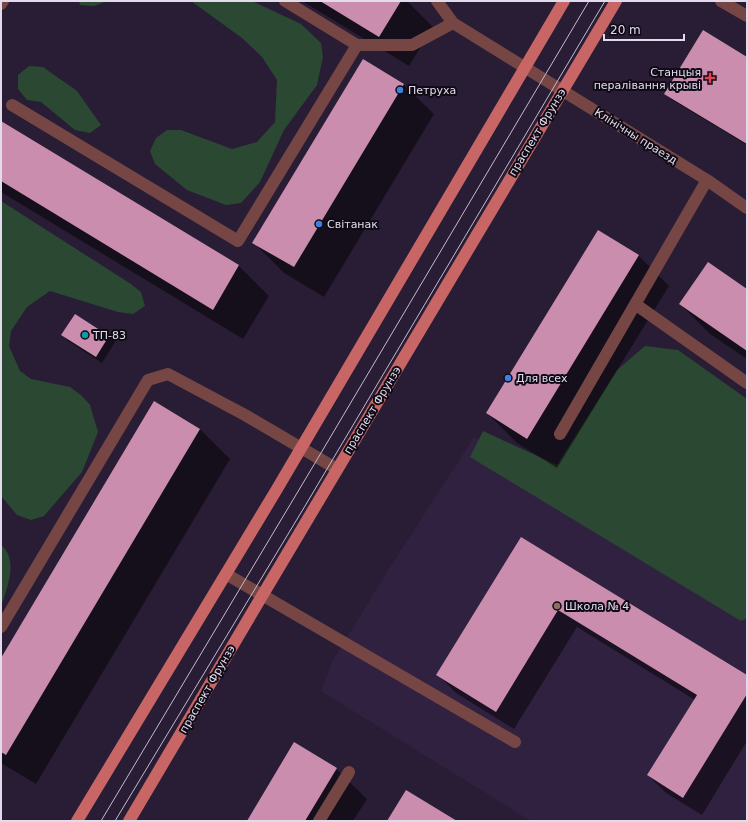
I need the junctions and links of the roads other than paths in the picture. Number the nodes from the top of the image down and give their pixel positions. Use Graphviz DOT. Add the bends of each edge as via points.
graph roads {
  1 [pos="285,1"];
  2 [pos="437,1"];
  3 [pos="564,1"];
  4 [pos="616,1"];
  5 [pos="721,1"];
  6 [pos="747,16"];
  7 [pos="454,23"];
  8 [pos="357,45"];
  9 [pos="525,66"];
  10 [pos="562,90"];
  11 [pos="12,105"];
  12 [pos="707,180"];
  13 [pos="747,208"];
  14 [pos="635,304"];
  15 [pos="747,383"];
  16 [pos="560,434"];
  17 [pos="301,447"];
  18 [pos="337,469"];
  19 [pos="226,574"];
  20 [pos="262,596"];
  21 [pos="1,627"];
  22 [pos="515,742"];
  23 [pos="350,772"];
  24 [pos="77,821"];
  25 [pos="129,821"];
  26 [pos="319,821"];
  1 -- 8 [label="street"];
  2 -- 7 [label="street"];
  3 -- 9 [label="main road"];
  4 -- 10 [label="main road, праспект Фрунзэ"];
  5 -- 6 [label="street"];
  7 -- 8 [label="street" via="412,45"];
  7 -- 9 [label="street, Клінічны праезд"];
  8 -- 11 [label="street" via="238,241"];
  9 -- 10 [label="street, Клінічны праезд"];
  9 -- 17 [label="main road"];
  10 -- 12 [label="street, Клінічны праезд"];
  10 -- 18 [label="main road, праспект Фрунзэ"];
  12 -- 13 [label="street, Клінічны праезд"];
  12 -- 14 [label="street"];
  14 -- 15 [label="street"];
  14 -- 16 [label="street"];
  17 -- 18 [label="street"];
  17 -- 19 [label="main road"];
  17 -- 21 [label="street" via="168,374 148,380"];
  18 -- 20 [label="main road, праспект Фрунзэ"];
  19 -- 20 [label="street"];
  19 -- 24 [label="main road"];
  20 -- 22 [label="street"];
  20 -- 25 [label="main road, праспект Фрунзэ"];
  23 -- 26 [label="street"];
}
